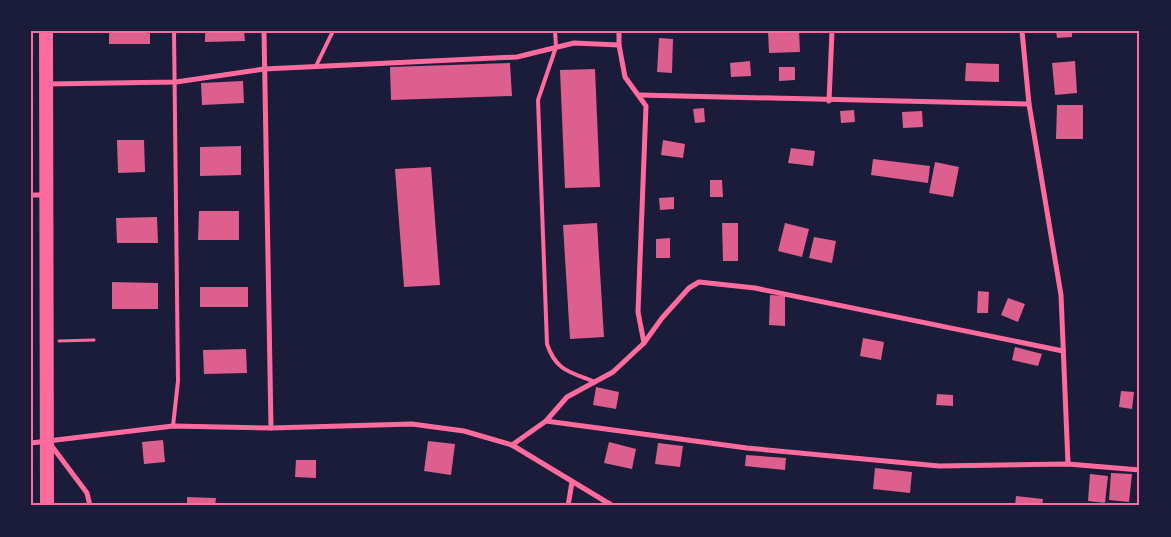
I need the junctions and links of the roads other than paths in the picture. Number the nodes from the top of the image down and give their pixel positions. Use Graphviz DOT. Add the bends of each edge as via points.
graph roads {
  1 [pos="46,31"];
  2 [pos="174,31"];
  3 [pos="264,31"];
  4 [pos="333,31"];
  5 [pos="555,31"];
  6 [pos="619,31"];
  7 [pos="832,31"];
  8 [pos="1022,31"];
  9 [pos="619,45"];
  10 [pos="556,47"];
  11 [pos="316,66"];
  12 [pos="264,69"];
  13 [pos="176,82"];
  14 [pos="46,84"];
  15 [pos="639,95"];
  16 [pos="829,101"];
  17 [pos="1029,104"];
  18 [pos="31,195"];
  19 [pos="46,195"];
  20 [pos="644,343"];
  21 [pos="1063,351"];
  22 [pos="595,382"];
  23 [pos="546,421"];
  24 [pos="173,426"];
  25 [pos="271,428"];
  26 [pos="47,441"];
  27 [pos="31,443"];
  28 [pos="512,445"];
  29 [pos="1068,464"];
  30 [pos="1140,470"];
  31 [pos="572,482"];
  32 [pos="47,506"];
  33 [pos="90,506"];
  34 [pos="568,506"];
  35 [pos="613,506"];
  1 -- 14 [label="highway"];
  2 -- 13 [label="lane"];
  3 -- 12 [label="street"];
  4 -- 11 [label="lane"];
  5 -- 10 [label="lane"];
  6 -- 9 [label="street"];
  7 -- 16 [label="street"];
  8 -- 17 [label="street"];
  9 -- 10 [label="street"];
  9 -- 15 [label="street" via="625,76"];
  10 -- 11 [label="street" via="518,57"];
  10 -- 22 [label="lane" via="538,100 547,344 552,358 563,369"];
  11 -- 12 [label="street"];
  12 -- 13 [label="street"];
  12 -- 25 [label="street"];
  13 -- 14 [label="street"];
  13 -- 24 [label="lane" via="178,381"];
  14 -- 19 [label="highway"];
  15 -- 16 [label="street"];
  15 -- 20 [label="street" via="646,106 638,312"];
  16 -- 17 [label="street"];
  17 -- 21 [label="street" via="1061,295"];
  18 -- 19 [label="street"];
  19 -- 26 [label="highway"];
  20 -- 21 [label="street" via="682,296 699,282 755,288"];
  20 -- 22 [label="street" via="613,372"];
  21 -- 29 [label="street"];
  22 -- 23 [label="street" via="567,397"];
  23 -- 28 [label="street"];
  23 -- 29 [label="street" via="747,448 939,466"];
  24 -- 25 [label="street"];
  24 -- 26 [label="street"];
  25 -- 28 [label="street" via="412,424 464,431"];
  26 -- 27 [label="street"];
  26 -- 32 [label="highway"];
  26 -- 33 [label="street" via="87,493"];
  28 -- 31 [label="street"];
  29 -- 30 [label="street"];
  31 -- 34 [label="street"];
  31 -- 35 [label="street"];
}
